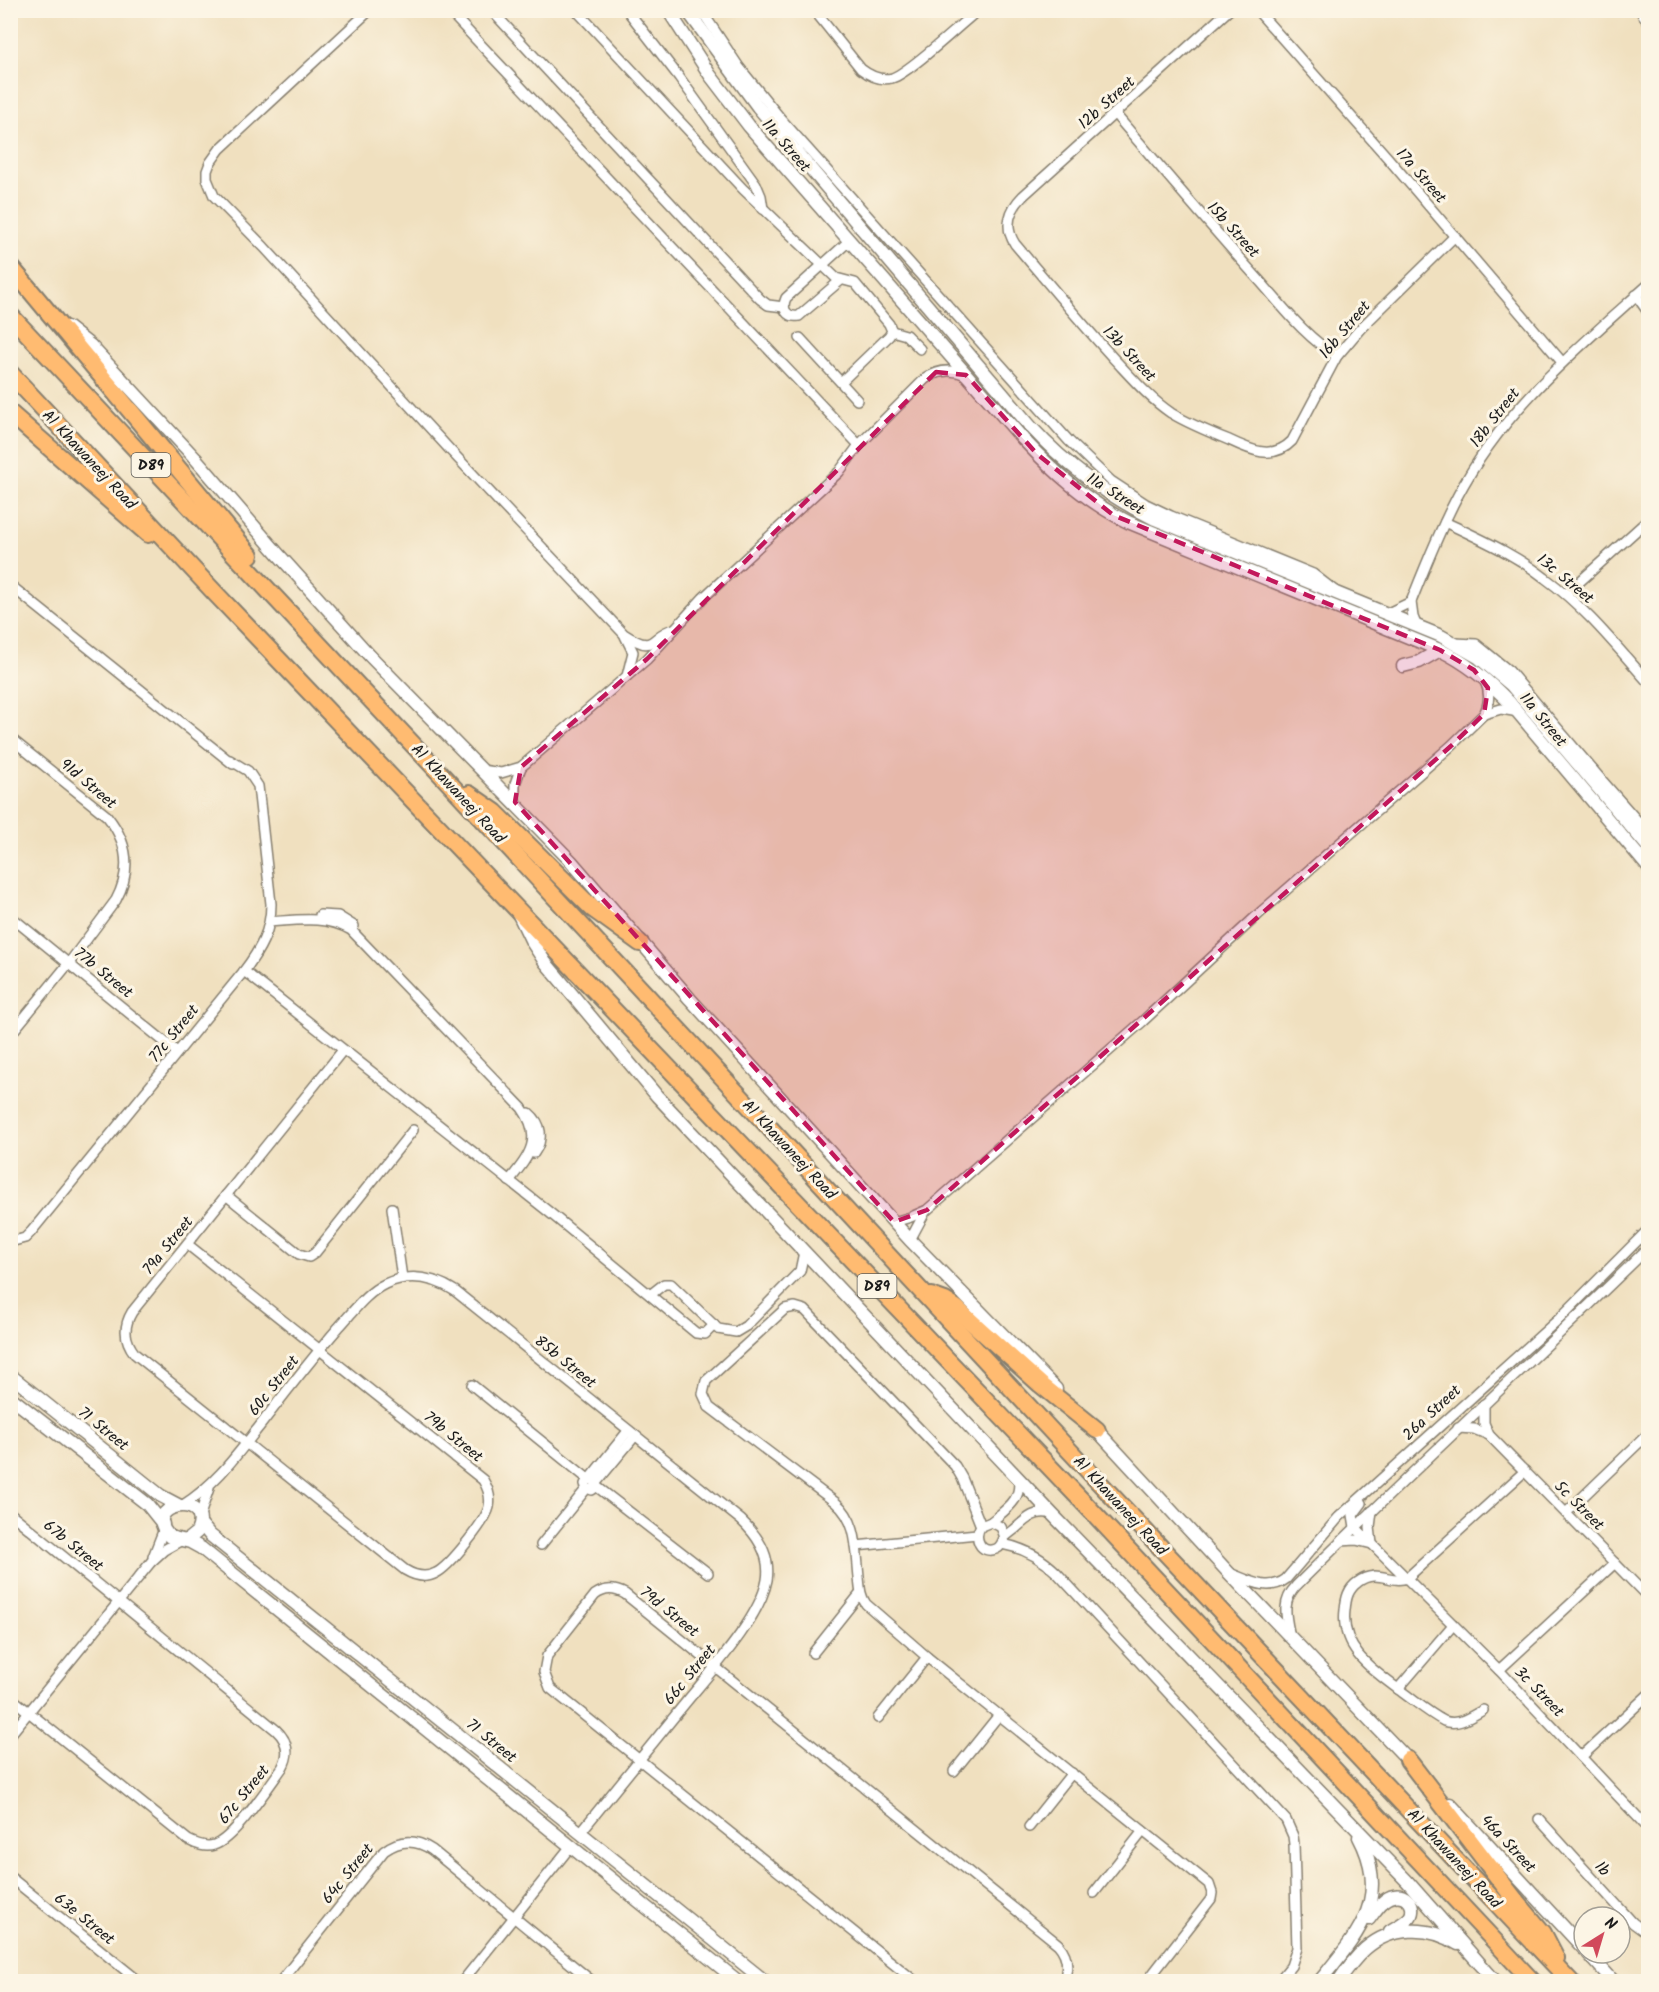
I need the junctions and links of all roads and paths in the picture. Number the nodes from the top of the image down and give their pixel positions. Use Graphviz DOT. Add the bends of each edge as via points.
graph roads {
  1 [pos="370,10"];
  2 [pos="448,10"];
  3 [pos="491,10"];
  4 [pos="576,10"];
  5 [pos="627,10"];
  6 [pos="668,10"];
  7 [pos="687,10"];
  8 [pos="701,10"];
  9 [pos="814,10"];
  10 [pos="978,10"];
  11 [pos="1229,10"];
  12 [pos="1257,10"];
  13 [pos="1640,10"];
  14 [pos="1648,22"];
  15 [pos="1115,114"];
  16 [pos="794,179"];
  17 [pos="834,180"];
  18 [pos="835,197"];
  19 [pos="763,208"];
  20 [pos="1009,221"];
  21 [pos="1455,236"];
  22 [pos="849,241"];
  23 [pos="822,265"];
  24 [pos="10,266"];
  25 [pos="841,280"];
  26 [pos="1648,285"];
  27 [pos="1636,295"];
  28 [pos="929,306"];
  29 [pos="784,307"];
  30 [pos="1648,312"];
  31 [pos="10,315"];
  32 [pos="53,318"];
  33 [pos="892,331"];
  34 [pos="800,338"];
  35 [pos="934,338"];
  36 [pos="920,349"];
  37 [pos="1337,356"];
  38 [pos="1562,362"];
  39 [pos="10,373"];
  40 [pos="966,375"];
  41 [pos="992,380"];
  42 [pos="841,382"];
  43 [pos="857,400"];
  44 [pos="10,413"];
  45 [pos="859,445"];
  46 [pos="1274,453"];
  47 [pos="1648,520"];
  48 [pos="1445,522"];
  49 [pos="10,585"];
  50 [pos="216,594"];
  51 [pos="1566,594"];
  52 [pos="1339,595"];
  53 [pos="1410,602"];
  54 [pos="1386,614"];
  55 [pos="292,615"];
  56 [pos="1417,627"];
  57 [pos="674,629"];
  58 [pos="624,634"];
  59 [pos="1454,643"];
  60 [pos="1440,650"];
  61 [pos="1403,666"];
  62 [pos="627,676"];
  63 [pos="1484,678"];
  64 [pos="1648,682"];
  65 [pos="1519,712"];
  66 [pos="1484,714"];
  67 [pos="10,738"];
  68 [pos="521,767"];
  69 [pos="480,769"];
  70 [pos="450,784"];
  71 [pos="515,802"];
  72 [pos="1648,833"];
  73 [pos="1648,846"];
  74 [pos="1648,867"];
  75 [pos="517,909"];
  76 [pos="10,916"];
  77 [pos="270,922"];
  78 [pos="640,943"];
  79 [pos="69,963"];
  80 [pos="244,971"];
  81 [pos="10,1035"];
  82 [pos="343,1050"];
  83 [pos="177,1052"];
  84 [pos="413,1130"];
  85 [pos="509,1181"];
  86 [pos="226,1195"];
  87 [pos="392,1208"];
  88 [pos="927,1210"];
  89 [pos="894,1222"];
  90 [pos="1648,1230"];
  91 [pos="910,1240"];
  92 [pos="10,1242"];
  93 [pos="187,1244"];
  94 [pos="1648,1248"];
  95 [pos="804,1252"];
  96 [pos="402,1278"];
  97 [pos="650,1295"];
  98 [pos="926,1295"];
  99 [pos="360,1303"];
  100 [pos="714,1325"];
  101 [pos="320,1349"];
  102 [pos="10,1375"];
  103 [pos="472,1385"];
  104 [pos="10,1397"];
  105 [pos="1484,1404"];
  106 [pos="1458,1428"];
  107 [pos="1097,1430"];
  108 [pos="631,1433"];
  109 [pos="1648,1434"];
  110 [pos="1489,1435"];
  111 [pos="245,1444"];
  112 [pos="1525,1471"];
  113 [pos="1018,1477"];
  114 [pos="1381,1479"];
  115 [pos="592,1483"];
  116 [pos="210,1486"];
  117 [pos="180,1505"];
  118 [pos="1372,1511"];
  119 [pos="10,1513"];
  120 [pos="1566,1513"];
  121 [pos="1052,1514"];
  122 [pos="199,1520"];
  123 [pos="741,1520"];
  124 [pos="995,1523"];
  125 [pos="163,1526"];
  126 [pos="1355,1527"];
  127 [pos="979,1530"];
  128 [pos="183,1541"];
  129 [pos="1003,1541"];
  130 [pos="1341,1541"];
  131 [pos="1372,1544"];
  132 [pos="541,1545"];
  133 [pos="856,1546"];
  134 [pos="151,1562"];
  135 [pos="1615,1563"];
  136 [pos="1228,1572"];
  137 [pos="708,1573"];
  138 [pos="1407,1578"];
  139 [pos="860,1594"];
  140 [pos="1648,1597"];
  141 [pos="119,1601"];
  142 [pos="1453,1624"];
  143 [pos="1290,1638"];
  144 [pos="813,1653"];
  145 [pos="927,1657"];
  146 [pos="715,1666"];
  147 [pos="1499,1670"];
  148 [pos="1398,1689"];
  149 [pos="1648,1695"];
  150 [pos="10,1697"];
  151 [pos="1483,1710"];
  152 [pos="29,1712"];
  153 [pos="999,1714"];
  154 [pos="878,1718"];
  155 [pos="10,1735"];
  156 [pos="1581,1757"];
  157 [pos="640,1760"];
  158 [pos="1408,1760"];
  159 [pos="954,1771"];
  160 [pos="1071,1773"];
  161 [pos="1539,1819"];
  162 [pos="1029,1827"];
  163 [pos="1355,1828"];
  164 [pos="1648,1828"];
  165 [pos="1143,1831"];
  166 [pos="580,1833"];
  167 [pos="571,1846"];
  168 [pos="10,1877"];
  169 [pos="637,1878"];
  170 [pos="1094,1893"];
  171 [pos="513,1917"];
  172 [pos="1358,1934"];
  173 [pos="1648,1934"];
  174 [pos="1572,1936"];
  175 [pos="1374,1942"];
  176 [pos="1472,1955"];
  177 [pos="1599,1965"];
  178 [pos="1567,1977"];
  179 [pos="133,1979"];
  180 [pos="280,1982"];
  181 [pos="462,1982"];
  182 [pos="592,1982"];
  183 [pos="739,1982"];
  184 [pos="766,1982"];
  185 [pos="916,1982"];
  186 [pos="1063,1982"];
  187 [pos="1152,1982"];
  188 [pos="1278,1982"];
  189 [pos="1319,1982"];
  190 [pos="1338,1982"];
  191 [pos="1496,1982"];
  192 [pos="1533,1982"];
  193 [pos="1614,1982"];
  1 -- 58 [label="street" via="220,149 207,171 210,188 221,205"];
  2 -- 45 [label="street"];
  3 -- 29 [label="street" via="760,299 768,305"];
  4 -- 19 [label="street"];
  5 -- 19 [label="street" via="756,184"];
  6 -- 16 [label="street, 11a Street" via="729,101"];
  7 -- 18 [label="street, 11a Street" via="758,107"];
  8 -- 17 [label="street, 11a Street" via="759,93"];
  9 -- 10 [label="street" via="861,69 883,79 898,75"];
  11 -- 15 [label="street, 12b Street"];
  12 -- 21 [label="street, 17a Street"];
  13 -- 14 [label="street"];
  15 -- 20 [label="street, 12b Street" via="1016,203"];
  15 -- 37 [label="street, 15b Street" via="1306,332"];
  16 -- 22 [label="street, 11a Street"];
  16 -- 28 [label="street" via="812,188 914,305"];
  17 -- 18 [label="street"];
  17 -- 52 [label="street, 11a Street" via="1069,441 1111,481 1158,510 1313,574"];
  18 -- 28 [label="street, 11a Street"];
  19 -- 23 [label="street"];
  20 -- 46 [label="street, 13b Street" via="1015,244 1092,336 1150,396 1185,421 1249,449"];
  21 -- 37 [label="street, 16b Street"];
  21 -- 38 [label="street, 17a Street"];
  22 -- 23 [label="street"];
  22 -- 35 [label="street, 11a Street"];
  23 -- 25 [label="street"];
  23 -- 29 [label="street" via="786,298"];
  24 -- 32 [label="highway"];
  25 -- 29 [label="street" via="799,316 792,316"];
  25 -- 33 [label="street" via="855,283"];
  26 -- 27 [label="street, 18b Street"];
  27 -- 30 [label="street"];
  27 -- 38 [label="street, 18b Street"];
  28 -- 41 [label="street, 11a Street"];
  31 -- 55 [label="highway, Al Khawaneej Road / D89"];
  32 -- 55 [label="highway" via="234,535"];
  32 -- 69 [label="street, 46a Street" via="102,358 341,625"];
  33 -- 36 [label="street" via="906,335"];
  33 -- 42 [label="street"];
  34 -- 42 [label="street"];
  35 -- 40 [label="street, 11a Street"];
  35 -- 41 [label="street" via="946,338"];
  37 -- 46 [label="street, 16b Street" via="1292,441"];
  38 -- 48 [label="street, 18b Street" via="1498,433"];
  39 -- 50 [label="highway, Al Khawaneej Road / D89"];
  40 -- 45 [label="street" via="948,370 930,375"];
  40 -- 60 [label="street, 11a Street" via="1037,454 1085,497 1113,515"];
  41 -- 52 [label="street, 11a Street" via="1057,454 1115,498 1155,519"];
  42 -- 43 [label="street"];
  44 -- 50 [label="highway"];
  45 -- 57 [label="street" via="839,472"];
  47 -- 51 [label="street"];
  48 -- 51 [label="street, 13c Street" via="1522,562"];
  48 -- 53 [label="street, 18b Street"];
  49 -- 77 [label="street, 77c Street" via="230,760 248,780 260,805"];
  50 -- 75 [label="highway, Al Khawaneej Road / D89"];
  51 -- 64 [label="street, 13c Street"];
  52 -- 54 [label="street, 11a Street"];
  53 -- 54 [label="street"];
  53 -- 56 [label="street"];
  54 -- 56 [label="street, 11a Street"];
  55 -- 70 [label="highway, Al Khawaneej Road / D89"];
  56 -- 59 [label="street, 11a Street"];
  57 -- 58 [label="street" via="647,644"];
  57 -- 62 [label="street"];
  58 -- 62 [label="street" via="633,652"];
  59 -- 72 [label="street" via="1476,644 1509,671"];
  59 -- 73 [label="street, 11a Street" via="1479,657 1511,685"];
  60 -- 61 [label="street" via="1427,659"];
  60 -- 63 [label="street, 11a Street"];
  62 -- 68 [label="street"];
  63 -- 65 [label="street, 11a Street"];
  63 -- 66 [label="street" via="1489,699"];
  65 -- 66 [label="street" via="1501,709"];
  65 -- 74 [label="street, 11a Street"];
  66 -- 88 [label="street" via="1143,1022"];
  67 -- 79 [label="street, 91d Street" via="99,808 115,825 124,845 126,868 121,890"];
  68 -- 69 [label="street" via="501,773"];
  68 -- 71 [label="street" via="515,784"];
  69 -- 71 [label="street, 46a Street"];
  70 -- 78 [label="highway" via="495,812 593,909"];
  70 -- 98 [label="highway, Al Khawaneej Road / D89"];
  71 -- 78 [label="street, 46a Street" via="572,861"];
  75 -- 95 [label="street" via="531,942 553,972 657,1096"];
  75 -- 192 [label="highway, Al Khawaneej Road / D89" via="1086,1505"];
  76 -- 79 [label="street, 77b Street"];
  77 -- 80 [label="street, 77c Street" via="259,951"];
  77 -- 85 [label="street" via="322,920 351,930 535,1118 541,1134 537,1149"];
  78 -- 89 [label="street, 46a Street"];
  79 -- 81 [label="street, 91d Street"];
  79 -- 83 [label="street, 77b Street"];
  80 -- 82 [label="street"];
  80 -- 83 [label="street, 77c Street"];
  82 -- 85 [label="street"];
  82 -- 86 [label="street, 79a Street"];
  83 -- 92 [label="street, 77c Street" via="31,1232"];
  84 -- 86 [label="street" via="309,1257 299,1254"];
  85 -- 97 [label="street"];
  86 -- 93 [label="street, 79a Street"];
  87 -- 96 [label="street"];
  88 -- 89 [label="street"];
  88 -- 91 [label="street"];
  89 -- 91 [label="street, 46a Street"];
  90 -- 114 [label="street, 26a Street" via="1553,1324"];
  91 -- 107 [label="street, 46a Street"];
  93 -- 101 [label="street, 79b Street"];
  93 -- 111 [label="street, 79a Street" via="132,1312 127,1320 126,1338 135,1354"];
  94 -- 105 [label="street, 26a Street"];
  95 -- 100 [label="street" via="800,1271 746,1326 730,1332"];
  95 -- 113 [label="street"];
  96 -- 99 [label="street, 85b Street" via="383,1285"];
  96 -- 108 [label="street, 85b Street" via="435,1280 455,1291"];
  97 -- 100 [label="street" via="699,1334 705,1334"];
  97 -- 100 [label="street" via="664,1284 671,1284"];
  98 -- 107 [label="highway" via="956,1308 1032,1378"];
  98 -- 178 [label="highway, Al Khawaneej Road / D89"];
  99 -- 101 [label="street, 60c Street"];
  101 -- 111 [label="street, 60c Street"];
  101 -- 111 [label="street, 79b Street" via="483,1480 489,1492 484,1519 442,1570 424,1576 411,1574"];
  102 -- 117 [label="street, 71 Street" via="161,1496"];
  103 -- 115 [label="street"];
  104 -- 125 [label="street, 71 Street" via="147,1504"];
  105 -- 106 [label="street, 26a Street"];
  105 -- 110 [label="street" via="1484,1423"];
  106 -- 110 [label="street"];
  106 -- 118 [label="street, 26a Street"];
  107 -- 136 [label="street, 46a Street"];
  108 -- 115 [label="street"];
  108 -- 123 [label="street, 85b Street"];
  109 -- 120 [label="street"];
  110 -- 112 [label="street, 5c Street"];
  111 -- 116 [label="street, 60c Street"];
  112 -- 120 [label="street, 5c Street"];
  112 -- 138 [label="street"];
  113 -- 121 [label="street"];
  113 -- 124 [label="street" via="1019,1493 1008,1514"];
  114 -- 126 [label="street" via="1355,1511"];
  114 -- 136 [label="street, 26a Street" via="1339,1517 1282,1582 1269,1586"];
  115 -- 132 [label="street"];
  115 -- 137 [label="street"];
  116 -- 117 [label="street, 60c Street"];
  116 -- 122 [label="street, 60c Street"];
  117 -- 122 [label="street" via="193,1509"];
  117 -- 125 [label="street" via="168,1509"];
  118 -- 126 [label="street, 26a Street"];
  118 -- 131 [label="street"];
  119 -- 141 [label="street, 67b Street"];
  120 -- 135 [label="street, 5c Street"];
  121 -- 129 [label="street" via="1034,1514"];
  121 -- 163 [label="street"];
  122 -- 128 [label="street" via="194,1536"];
  122 -- 166 [label="street, 71 Street" via="210,1535"];
  123 -- 146 [label="street, 66c Street" via="761,1545 767,1577 757,1608"];
  124 -- 127 [label="street"];
  124 -- 129 [label="street" via="1003,1530"];
  125 -- 128 [label="street" via="170,1538"];
  125 -- 134 [label="street"];
  126 -- 130 [label="street, 26a Street"];
  126 -- 131 [label="street, 3c Street"];
  127 -- 129 [label="street" via="978,1543 986,1549 995,1549"];
  127 -- 133 [label="street"];
  127 -- 133 [label="street" via="955,1467 808,1313 800,1307 789,1307 710,1377 703,1389 704,1399 709,1407 844,1510 853,1527"];
  128 -- 134 [label="street"];
  128 -- 167 [label="street, 71 Street" via="201,1548"];
  129 -- 188 [label="street" via="1048,1563 1286,1820 1294,1844 1298,1942 1294,1960"];
  130 -- 131 [label="street"];
  130 -- 143 [label="street, 26a Street" via="1287,1596 1285,1616"];
  131 -- 138 [label="street, 3c Street"];
  133 -- 139 [label="street"];
  134 -- 141 [label="street"];
  135 -- 140 [label="street, 5c Street"];
  135 -- 147 [label="street"];
  136 -- 143 [label="street, 46a Street"];
  138 -- 142 [label="street, 3c Street"];
  138 -- 148 [label="street" via="1379,1575 1363,1579 1348,1594 1344,1614 1347,1635 1357,1654"];
  139 -- 144 [label="street"];
  139 -- 145 [label="street" via="868,1607"];
  141 -- 152 [label="street"];
  141 -- 152 [label="street, 67c Street" via="284,1739 285,1763 248,1812 222,1841 214,1845 196,1844"];
  142 -- 147 [label="street, 3c Street"];
  142 -- 148 [label="street"];
  143 -- 158 [label="street, 46a Street"];
  145 -- 153 [label="street"];
  145 -- 154 [label="street"];
  146 -- 157 [label="street, 66c Street"];
  146 -- 157 [label="street, 79d Street" via="625,1593 613,1589 595,1595 551,1648 544,1664 550,1688"];
  146 -- 186 [label="street, 79d Street" via="1058,1944 1067,1964"];
  147 -- 156 [label="street, 3c Street"];
  148 -- 151 [label="street" via="1449,1723 1462,1722"];
  149 -- 156 [label="street"];
  150 -- 152 [label="street"];
  152 -- 155 [label="street"];
  153 -- 159 [label="street"];
  153 -- 160 [label="street"];
  156 -- 164 [label="street, 3c Street"];
  157 -- 166 [label="street, 66c Street"];
  157 -- 185 [label="street, 79d Street"];
  158 -- 174 [label="street, 46a Street"];
  158 -- 178 [label="highway" via="1543,1933"];
  160 -- 162 [label="street"];
  160 -- 165 [label="street"];
  161 -- 173 [label="street, 1b" via="1633,1923"];
  163 -- 172 [label="street" via="1368,1857 1373,1890"];
  163 -- 176 [label="street"];
  165 -- 170 [label="street"];
  165 -- 187 [label="street" via="1209,1884 1212,1893 1155,1971"];
  166 -- 169 [label="street, 71 Street"];
  167 -- 169 [label="street" via="584,1848 630,1883"];
  167 -- 171 [label="street"];
  167 -- 183 [label="street, 71 Street"];
  168 -- 179 [label="street, 63e Street"];
  169 -- 184 [label="street, 71 Street"];
  171 -- 180 [label="street, 64c Street" via="432,1850 417,1842 399,1842 378,1857"];
  171 -- 181 [label="street"];
  171 -- 182 [label="street, 64c Street"];
  172 -- 175 [label="street" via="1387,1899 1404,1896 1412,1907 1411,1916"];
  172 -- 189 [label="street"];
  175 -- 176 [label="street" via="1395,1933 1428,1931"];
  175 -- 190 [label="street"];
  176 -- 191 [label="street"];
  177 -- 193 [label="street"];
}
